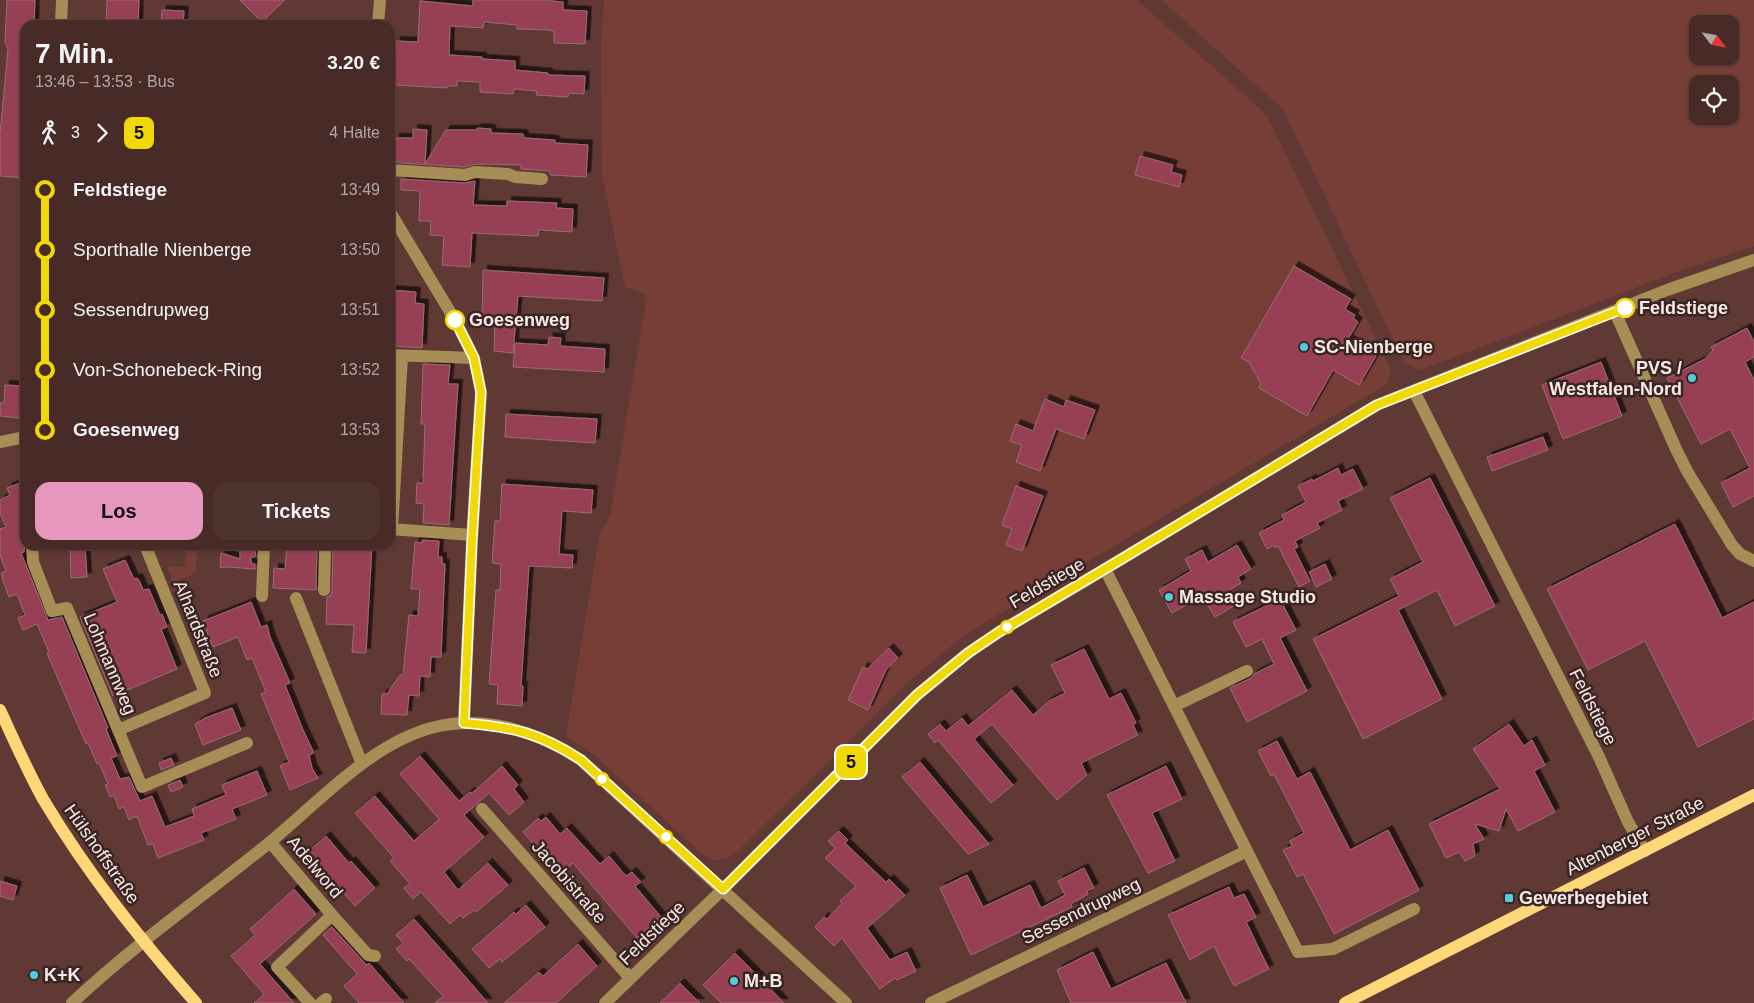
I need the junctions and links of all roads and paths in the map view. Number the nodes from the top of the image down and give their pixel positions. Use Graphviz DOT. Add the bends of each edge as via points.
graph roads {
  1 [pos="62,0"];
  2 [pos="380,0"];
  3 [pos="61,20"];
  4 [pos="378,20"];
  5 [pos="395,170"];
  6 [pos="542,179"];
  7 [pos="395,220"];
  8 [pos="1754,260"];
  9 [pos="1615,312"];
  10 [pos="396,355"];
  11 [pos="474,358"];
  12 [pos="395,390"];
  13 [pos="1414,391"];
  14 [pos="20,438"];
  15 [pos="0,442"];
  16 [pos="395,529"];
  17 [pos="472,535"];
  18 [pos="32,550"];
  19 [pos="147,550"];
  20 [pos="264,550"];
  21 [pos="325,550"];
  22 [pos="1754,561"];
  23 [pos="1105,569"];
  24 [pos="324,590"];
  25 [pos="262,596"];
  26 [pos="296,598"];
  27 [pos="1247,671"];
  28 [pos="1174,706"];
  29 [pos="0,710"];
  30 [pos="464,723"];
  31 [pos="118,730"];
  32 [pos="247,743"];
  33 [pos="362,764"];
  34 [pos="1754,795"];
  35 [pos="482,809"];
  36 [pos="270,842"];
  37 [pos="1645,851"];
  38 [pos="1247,852"];
  39 [pos="723,889"];
  40 [pos="1414,909"];
  41 [pos="332,915"];
  42 [pos="143,942"];
  43 [pos="375,956"];
  44 [pos="630,978"];
  45 [pos="72,1003"];
  46 [pos="196,1003"];
  47 [pos="310,1003"];
  48 [pos="605,1003"];
  49 [pos="846,1003"];
  50 [pos="931,1003"];
  51 [pos="1345,1003"];
  1 -- 3 [label="street"];
  2 -- 4 [label="street"];
  5 -- 6 [label="street" via="465,175 475,172"];
  7 -- 11 [label="street"];
  8 -- 9 [label="street, Feldstiege"];
  9 -- 13 [label="street, Feldstiege"];
  9 -- 22 [label="street" via="1687,471 1732,545 1740,554"];
  10 -- 11 [label="street"];
  10 -- 12 [label="street"];
  11 -- 17 [label="street" via="481,392"];
  13 -- 23 [label="street, Feldstiege" via="1377,405"];
  13 -- 37 [label="street, Feldstiege"];
  14 -- 15 [label="street"];
  16 -- 17 [label="street"];
  17 -- 30 [label="street"];
  18 -- 31 [label="street, Lohmannweg" via="33,562 52,611 67,608"];
  19 -- 31 [label="street, Alhardstraße" via="205,693"];
  20 -- 25 [label="street"];
  21 -- 24 [label="street"];
  23 -- 28 [label="street"];
  23 -- 39 [label="street, Feldstiege" via="999,632 945,671"];
  26 -- 33 [label="street"];
  27 -- 28 [label="street"];
  28 -- 38 [label="street"];
  29 -- 42 [label="main road, Hülshoffstraße" via="44,799 97,882"];
  30 -- 33 [label="street" via="435,727 409,736"];
  30 -- 39 [label="street" via="530,733 561,747 581,760"];
  31 -- 32 [label="street" via="142,787"];
  33 -- 36 [label="street"];
  34 -- 37 [label="main road, Altenberger Straße"];
  35 -- 44 [label="street, Jacobistraße"];
  36 -- 41 [label="street, Adelword"];
  36 -- 42 [label="street"];
  37 -- 51 [label="main road, Altenberger Straße"];
  38 -- 40 [label="street" via="1298,952 1333,949"];
  38 -- 50 [label="street, Sessendrupweg"];
  39 -- 44 [label="street, Feldstiege"];
  39 -- 49 [label="street"];
  41 -- 43 [label="street, Adelword" via="368,955"];
  41 -- 47 [label="street, Adelword" via="277,967"];
  42 -- 45 [label="street"];
  42 -- 46 [label="main road, Hülshoffstraße"];
  44 -- 48 [label="street, Feldstiege"];
}
